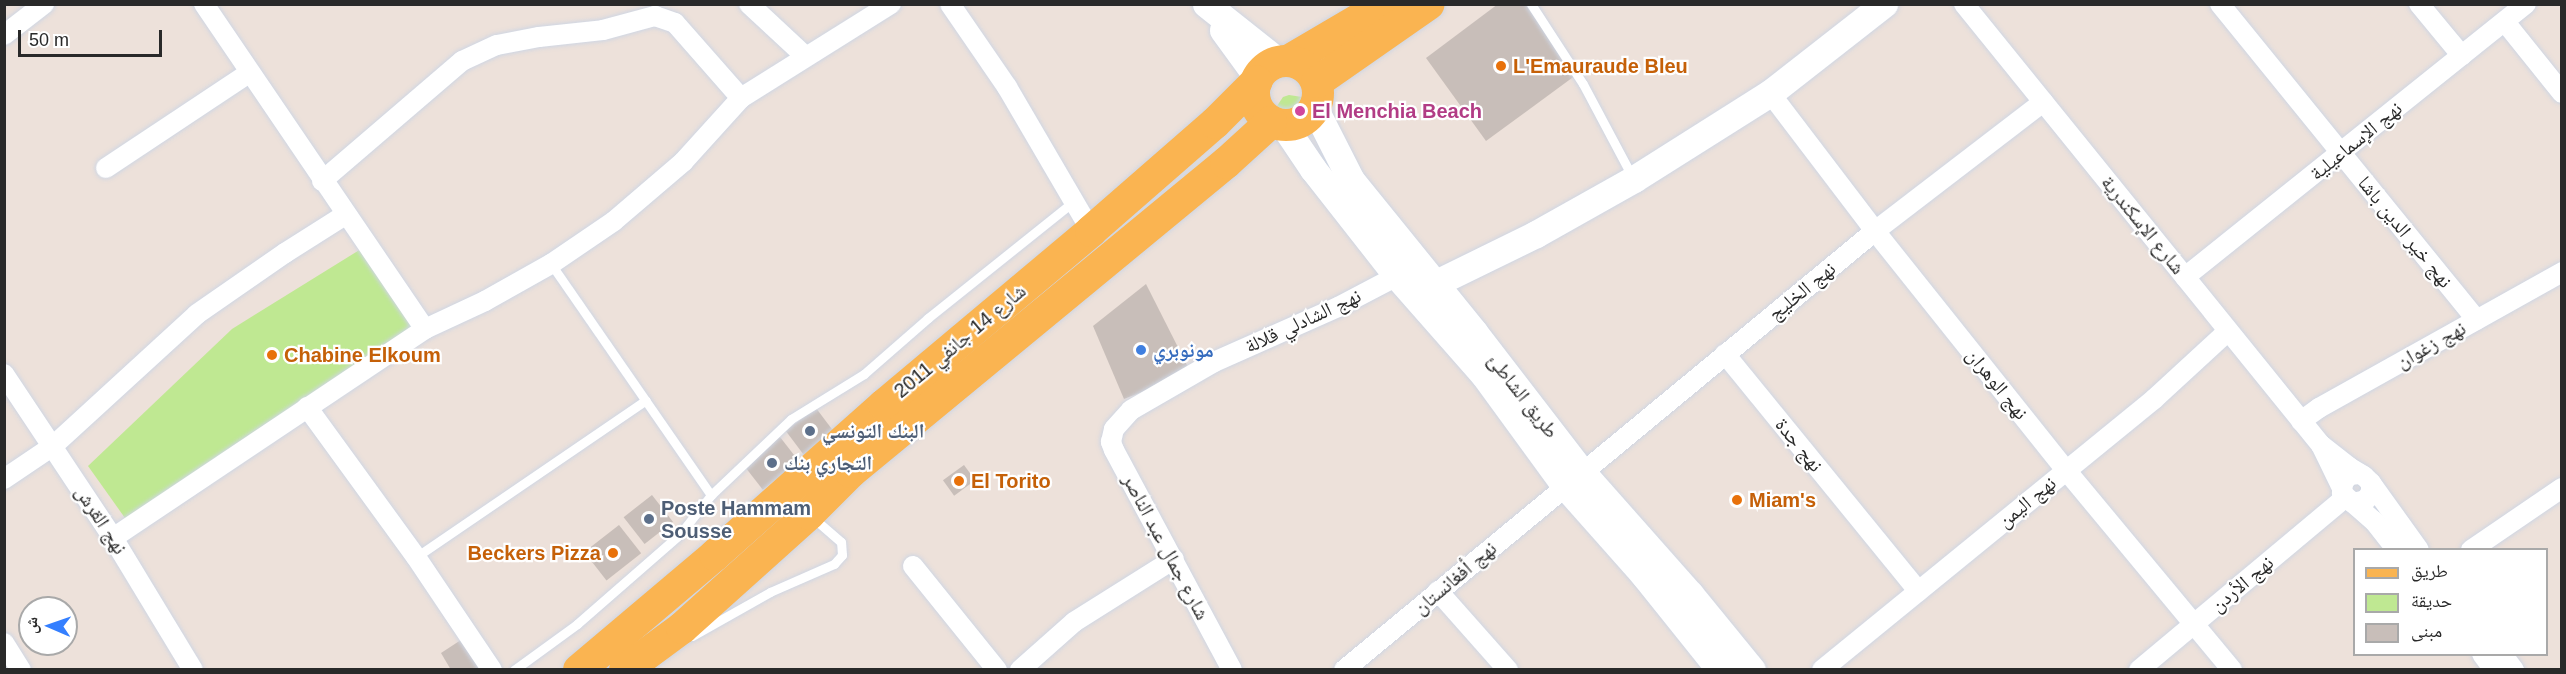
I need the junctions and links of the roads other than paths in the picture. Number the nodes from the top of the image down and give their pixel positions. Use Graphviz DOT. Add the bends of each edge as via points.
graph roads {
  1 [pos="44,4"];
  2 [pos="204,4"];
  3 [pos="749,4"];
  4 [pos="891,4"];
  5 [pos="950,4"];
  6 [pos="1206,4"];
  7 [pos="1385,4"];
  8 [pos="1429,4"];
  9 [pos="1531,4"];
  10 [pos="1884,4"];
  11 [pos="1964,4"];
  12 [pos="2220,4"];
  13 [pos="2419,4"];
  14 [pos="2526,4"];
  15 [pos="2505,22"];
  16 [pos="4,35"];
  17 [pos="805,56"];
  18 [pos="2462,56"];
  19 [pos="1271,71"];
  20 [pos="249,73"];
  21 [pos="1770,93"];
  22 [pos="2562,93"];
  23 [pos="1316,95"];
  24 [pos="741,98"];
  25 [pos="2043,102"];
  26 [pos="1278,124"];
  27 [pos="2341,153"];
  28 [pos="106,168"];
  29 [pos="1634,179"];
  30 [pos="322,181"];
  31 [pos="1073,202"];
  32 [pos="345,215"];
  33 [pos="1090,231"];
  34 [pos="1875,231"];
  35 [pos="550,264"];
  36 [pos="2562,272"];
  37 [pos="1397,276"];
  38 [pos="2186,278"];
  39 [pos="1434,284"];
  40 [pos="2477,320"];
  41 [pos="425,329"];
  42 [pos="2228,331"];
  43 [pos="1725,354"];
  44 [pos="4,374"];
  45 [pos="646,400"];
  46 [pos="307,407"];
  47 [pos="2301,421"];
  48 [pos="1118,423"];
  49 [pos="2321,445"];
  50 [pos="53,446"];
  51 [pos="2066,470"];
  52 [pos="2365,478"];
  53 [pos="4,479"];
  54 [pos="1574,479"];
  55 [pos="2562,488"];
  56 [pos="711,495"];
  57 [pos="2346,496"];
  58 [pos="809,514"];
  59 [pos="113,538"];
  60 [pos="2396,548"];
  61 [pos="2418,548"];
  62 [pos="2472,548"];
  63 [pos="416,557"];
  64 [pos="1174,559"];
  65 [pos="914,566"];
  66 [pos="1438,591"];
  67 [pos="1918,591"];
  68 [pos="2193,624"];
  69 [pos="682,628"];
  70 [pos="4,644"];
  71 [pos="2484,656"];
  72 [pos="2504,656"];
  73 [pos="21,669"];
  74 [pos="193,669"];
  75 [pos="492,669"];
  76 [pos="514,669"];
  77 [pos="579,669"];
  78 [pos="625,669"];
  79 [pos="997,669"];
  80 [pos="1020,669"];
  81 [pos="1232,669"];
  82 [pos="1344,669"];
  83 [pos="1508,669"];
  84 [pos="1720,669"];
  85 [pos="1752,669"];
  86 [pos="1822,669"];
  87 [pos="2139,669"];
  88 [pos="2232,669"];
  89 [pos="2494,669"];
  90 [pos="2514,669"];
  1 -- 16 [label="street"];
  2 -- 20 [label="street"];
  3 -- 17 [label="street"];
  4 -- 17 [label="street"];
  5 -- 31 [label="street" via="1007,87"];
  6 -- 19 [label="street"];
  7 -- 19 [label="main road, شارع 14 جانفي 2011"];
  8 -- 23 [label="main road"];
  9 -- 29 [label="lane" via="1583,84"];
  10 -- 21 [label="street"];
  11 -- 25 [label="street, شارع الإسكندرية"];
  12 -- 27 [label="street, نهج خير الدين باشا"];
  13 -- 18 [label="street"];
  14 -- 15 [label="street, نهج الإسماعيلية"];
  15 -- 18 [label="street, نهج الإسماعيلية"];
  15 -- 22 [label="street"];
  17 -- 24 [label="street"];
  18 -- 27 [label="street, نهج الإسماعيلية"];
  19 -- 23 [label="main road" via="1305,68"];
  19 -- 26 [label="main road" via="1255,90 1258,108"];
  19 -- 33 [label="main road, شارع 14 جانفي 2011"];
  20 -- 28 [label="street"];
  20 -- 30 [label="street"];
  21 -- 29 [label="street"];
  21 -- 34 [label="street, نهج الوهران"];
  23 -- 26 [label="main road" via="1302,121"];
  23 -- 39 [label="street, طريق الشاطئ" via="1351,180"];
  24 -- 30 [label="street" via="675,23 655,16 603,30 497,45 462,61"];
  24 -- 35 [label="street" via="650,192"];
  25 -- 34 [label="street, نهج الخليج"];
  25 -- 38 [label="street, شارع الإسكندرية"];
  26 -- 37 [label="street, طريق الشاطئ"];
  26 -- 58 [label="main road, شارع 14 جانفي 2011" via="851,472"];
  27 -- 38 [label="street, نهج الإسماعيلية"];
  27 -- 40 [label="street, نهج خير الدين باشا"];
  29 -- 39 [label="street" via="1536,234"];
  30 -- 32 [label="street"];
  31 -- 33 [label="street"];
  31 -- 56 [label="lane" via="864,374 791,419"];
  32 -- 41 [label="street"];
  32 -- 50 [label="street" via="197,314"];
  33 -- 77 [label="main road, شارع 14 جانفي 2011"];
  34 -- 43 [label="street, نهج الخليج"];
  34 -- 51 [label="street, نهج الوهران"];
  35 -- 41 [label="street"];
  35 -- 45 [label="lane"];
  36 -- 40 [label="street, نهج زغوان"];
  37 -- 48 [label="street, نهج الشادلي قلالة" via="1338,308 1214,362 1131,410"];
  37 -- 54 [label="street, طريق الشاطئ"];
  38 -- 42 [label="street, شارع الإسكندرية"];
  39 -- 54 [label="street, طريق الشاطئ"];
  40 -- 47 [label="street, نهج زغوان"];
  41 -- 46 [label="street"];
  42 -- 47 [label="street, شارع الإسكندرية"];
  42 -- 51 [label="street, نهج اليمن" via="2154,399"];
  43 -- 54 [label="street, نهج الخليج"];
  43 -- 67 [label="street, نهج جدة"];
  44 -- 50 [label="street, نهج القرش"];
  45 -- 56 [label="lane"];
  45 -- 63 [label="lane"];
  46 -- 59 [label="street"];
  46 -- 63 [label="street"];
  47 -- 49 [label="street, شارع الإسكندرية"];
  48 -- 64 [label="street, شارع جمال عبد الناصر" via="1111,437 1114,450"];
  49 -- 52 [label="street"];
  49 -- 57 [label="street"];
  50 -- 53 [label="street"];
  50 -- 59 [label="street, نهج القرش"];
  51 -- 67 [label="street, نهج اليمن"];
  51 -- 68 [label="street, نهج الوهران"];
  52 -- 57 [label="street" via="2345,478"];
  52 -- 57 [label="street" via="2371,492 2366,500"];
  52 -- 61 [label="street"];
  54 -- 66 [label="street, نهج أفغانستان"];
  54 -- 84 [label="street, طريق الشاطئ"];
  54 -- 85 [label="street, طريق الشاطئ" via="1690,594"];
  55 -- 62 [label="street"];
  56 -- 76 [label="lane" via="678,535 645,565 577,624"];
  57 -- 60 [label="street"];
  57 -- 68 [label="street, نهج الأردن"];
  58 -- 69 [label="main road, شارع 14 جانفي 2011"];
  58 -- 69 [label="lane" via="842,542 842,555 834,564 770,592 697,634 684,637"];
  59 -- 74 [label="street, نهج القرش"];
  63 -- 75 [label="street"];
  64 -- 80 [label="street" via="1074,622"];
  64 -- 81 [label="street, شارع جمال عبد الناصر"];
  65 -- 79 [label="street"];
  66 -- 82 [label="street, نهج أفغانستان"];
  66 -- 83 [label="street"];
  67 -- 86 [label="street, نهج اليمن"];
  68 -- 87 [label="street, نهج الأردن"];
  68 -- 88 [label="street, نهج الوهران"];
  69 -- 78 [label="main road, شارع 14 جانفي 2011"];
  70 -- 73 [label="street"];
  71 -- 89 [label="street"];
  72 -- 90 [label="street"];
}
